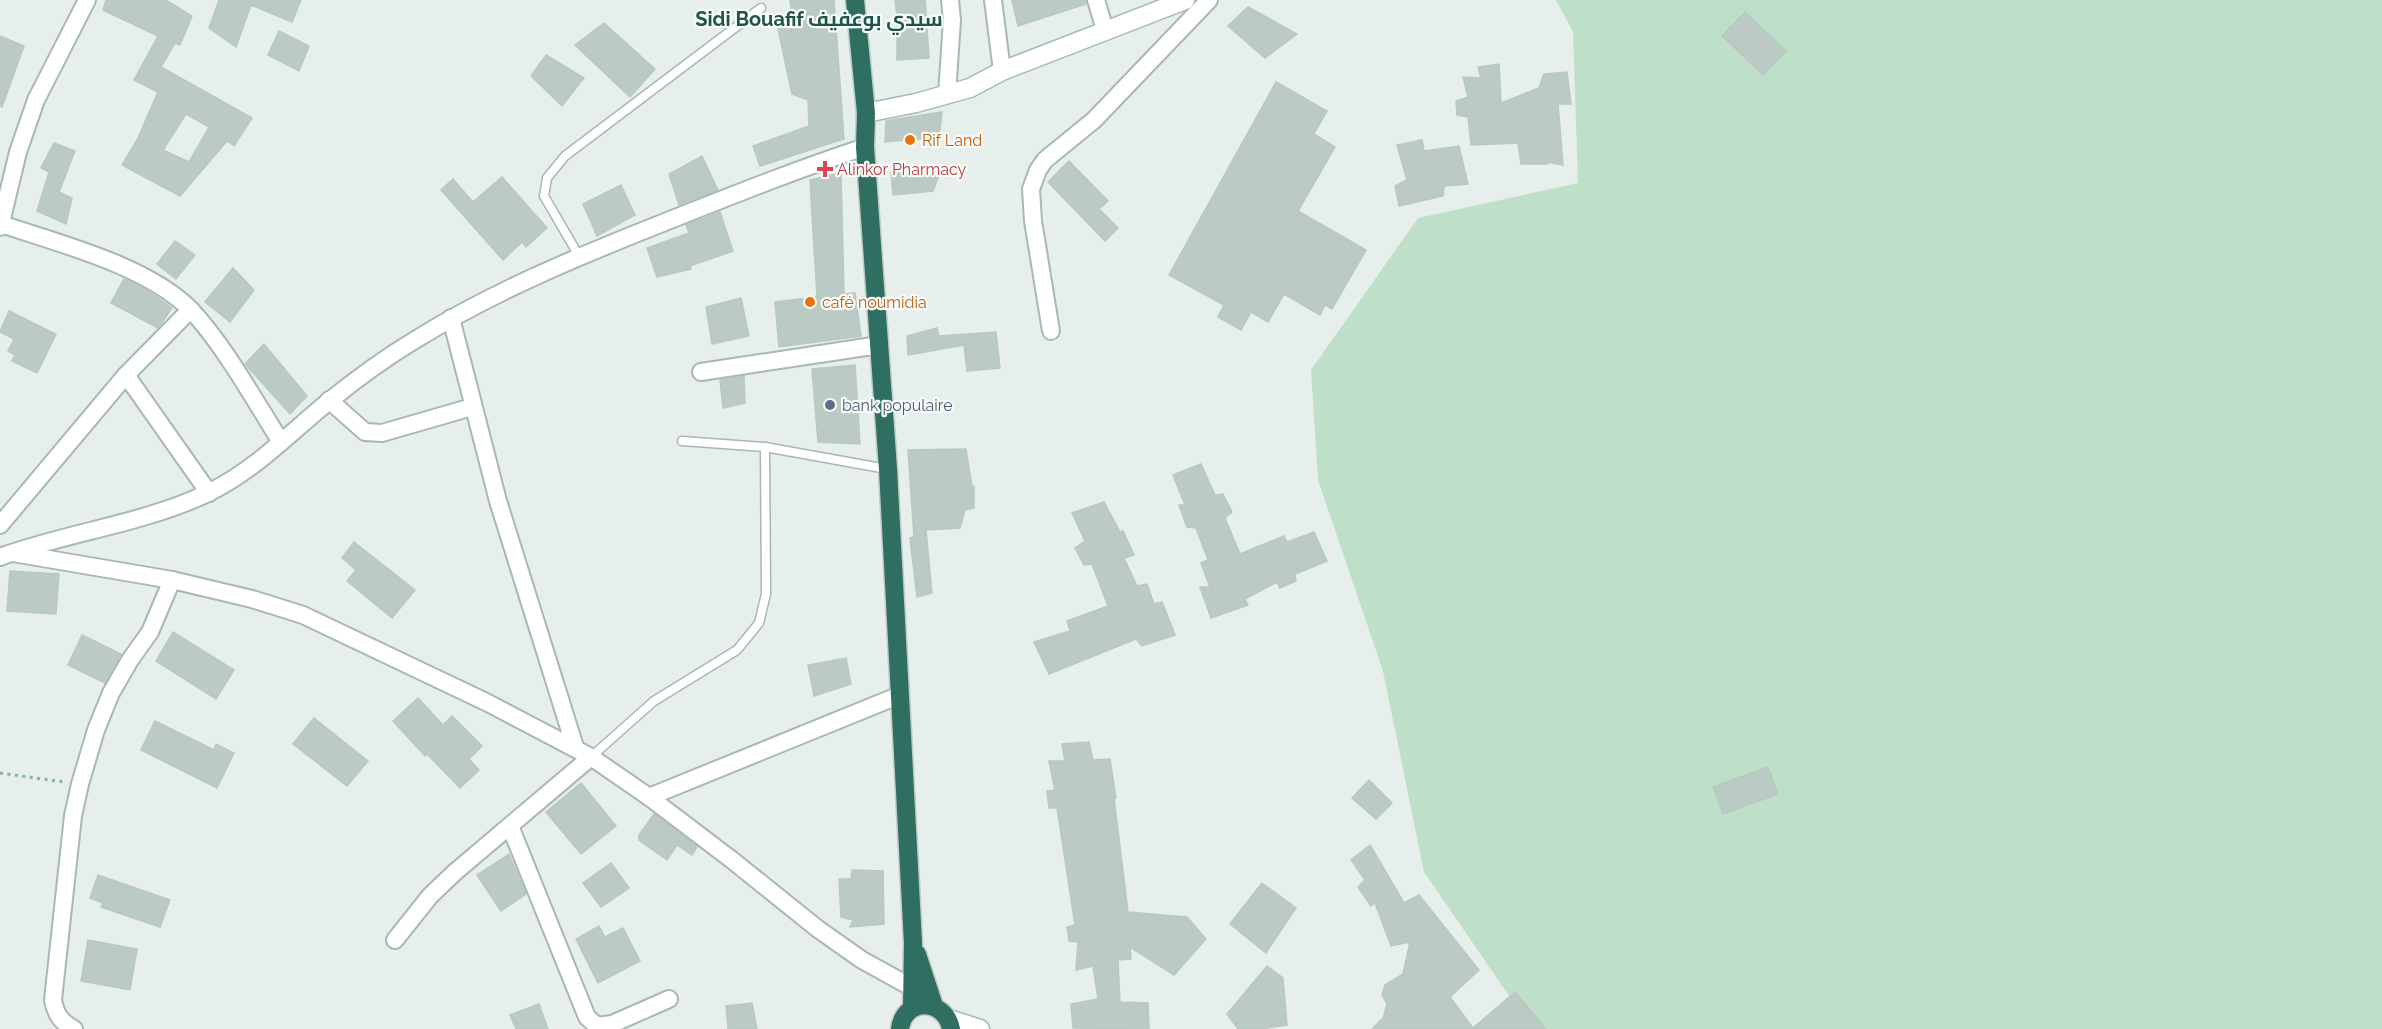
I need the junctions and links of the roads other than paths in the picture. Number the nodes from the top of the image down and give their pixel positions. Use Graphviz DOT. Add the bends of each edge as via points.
graph roads {
  1 [pos="87,0"];
  2 [pos="855,0"];
  3 [pos="950,0"];
  4 [pos="993,0"];
  5 [pos="1096,0"];
  6 [pos="1185,0"];
  7 [pos="1209,0"];
  8 [pos="761,8"];
  9 [pos="1105,30"];
  10 [pos="1002,71"];
  11 [pos="947,94"];
  12 [pos="866,113"];
  13 [pos="865,147"];
  14 [pos="0,225"];
  15 [pos="579,256"];
  16 [pos="190,310"];
  17 [pos="451,318"];
  18 [pos="1051,331"];
  19 [pos="879,345"];
  20 [pos="701,372"];
  21 [pos="126,375"];
  22 [pos="329,400"];
  23 [pos="472,407"];
  24 [pos="682,441"];
  25 [pos="281,442"];
  26 [pos="765,447"];
  27 [pos="888,469"];
  28 [pos="209,493"];
  29 [pos="0,525"];
  30 [pos="6,555"];
  31 [pos="172,580"];
  32 [pos="900,695"];
  33 [pos="575,747"];
  34 [pos="591,757"];
  35 [pos="649,797"];
  36 [pos="510,826"];
  37 [pos="395,939"];
  38 [pos="913,943"];
  39 [pos="911,987"];
  40 [pos="669,999"];
  41 [pos="934,1006"];
  42 [pos="912,1008"];
  43 [pos="950,1024"];
  44 [pos="74,1029"];
  45 [pos="900,1029"];
  46 [pos="980,1029"];
  1 -- 14 [label="street" via="36,100"];
  2 -- 12 [label="highway"];
  3 -- 11 [label="street"];
  4 -- 10 [label="street"];
  5 -- 9 [label="street"];
  6 -- 9 [label="street"];
  7 -- 18 [label="street" via="1094,120 1038,170 1031,189 1033,221"];
  8 -- 15 [label="lane" via="565,156 547,178 544,196"];
  9 -- 10 [label="street"];
  10 -- 11 [label="street" via="970,88"];
  11 -- 12 [label="street"];
  12 -- 13 [label="highway"];
  13 -- 15 [label="street"];
  13 -- 19 [label="highway"];
  14 -- 16 [label="street" via="119,265 158,285"];
  15 -- 17 [label="street"];
  16 -- 21 [label="street"];
  16 -- 25 [label="street"];
  17 -- 22 [label="street"];
  17 -- 23 [label="street"];
  19 -- 20 [label="street"];
  19 -- 27 [label="highway"];
  21 -- 28 [label="street"];
  21 -- 29 [label="street"];
  22 -- 23 [label="street" via="365,432 382,433"];
  22 -- 25 [label="street"];
  23 -- 33 [label="street"];
  24 -- 26 [label="lane"];
  25 -- 28 [label="street"];
  26 -- 27 [label="lane"];
  26 -- 34 [label="lane" via="766,594 759,623 737,650 654,701"];
  27 -- 32 [label="highway"];
  28 -- 30 [label="street" via="168,509"];
  30 -- 31 [label="street"];
  31 -- 33 [label="street" via="303,615"];
  31 -- 44 [label="street" via="150,632 111,693 96,730 73,816 53,1000 59,1018"];
  32 -- 35 [label="street"];
  32 -- 38 [label="highway"];
  33 -- 34 [label="street"];
  34 -- 35 [label="street"];
  34 -- 36 [label="street"];
  35 -- 39 [label="street" via="818,929 862,960"];
  36 -- 37 [label="street" via="430,896"];
  36 -- 40 [label="street" via="587,1017 597,1026 612,1024"];
  38 -- 39 [label="highway"];
  38 -- 41 [label="highway"];
  39 -- 42 [label="highway"];
  41 -- 42 [label="highway"];
  41 -- 43 [label="highway" via="943,1011"];
  42 -- 45 [label="highway"];
  43 -- 46 [label="street"];
}
